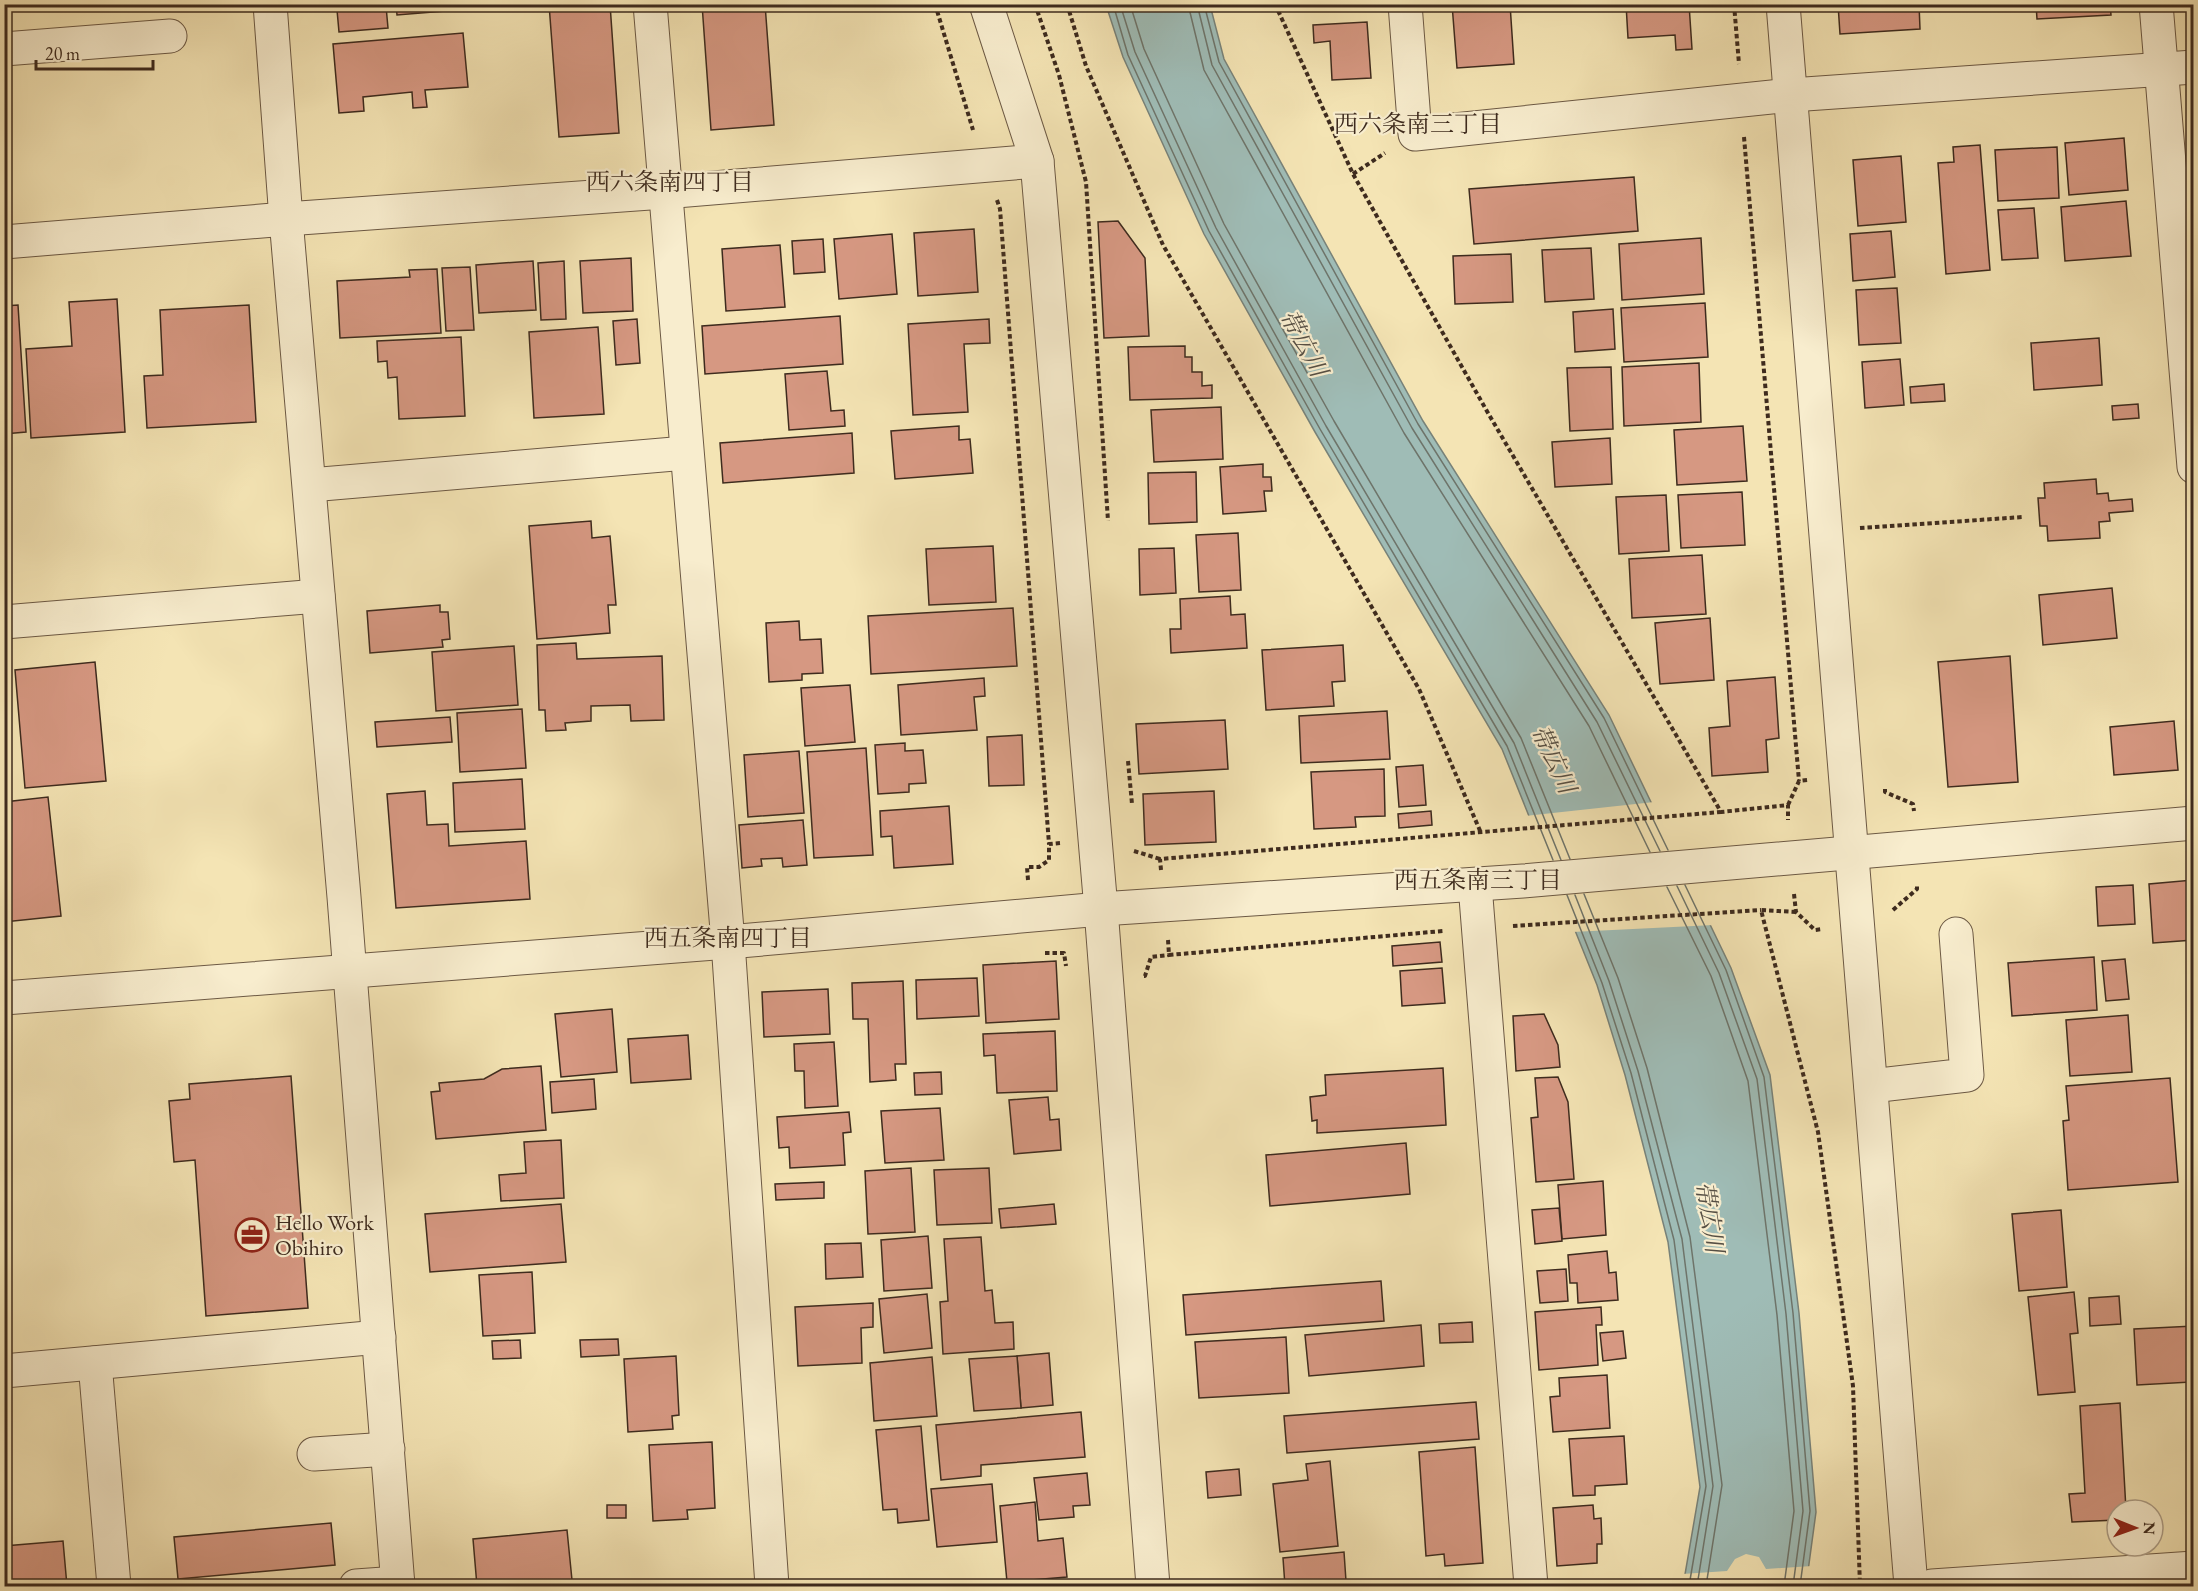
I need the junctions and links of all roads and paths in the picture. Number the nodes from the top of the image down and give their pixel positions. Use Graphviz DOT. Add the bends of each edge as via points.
graph roads {
  1 [pos="270,4"];
  2 [pos="650,4"];
  3 [pos="935,4"];
  4 [pos="986,4"];
  5 [pos="1067,4"];
  6 [pos="1275,4"];
  7 [pos="1405,4"];
  8 [pos="1734,4"];
  9 [pos="1783,4"];
  10 [pos="2156,4"];
  11 [pos="170,36"];
  12 [pos="4,49"];
  13 [pos="2178,68"];
  14 [pos="1791,95"];
  15 [pos="1741,100"];
  16 [pos="1037,161"];
  17 [pos="984,166"];
  18 [pos="664,192"];
  19 [pos="286,219"];
  20 [pos="4,242"];
  21 [pos="686,453"];
  22 [pos="2193,467"];
  23 [pos="310,485"];
  24 [pos="2023,517"];
  25 [pos="1857,529"];
  26 [pos="318,596"];
  27 [pos="4,622"];
  28 [pos="1799,782"];
  29 [pos="1721,812"];
  30 [pos="2193,823"];
  31 [pos="1501,831"];
  32 [pos="1481,833"];
  33 [pos="1049,844"];
  34 [pos="1852,852"];
  35 [pos="1790,859"];
  36 [pos="1475,885"];
  37 [pos="1101,909"];
  38 [pos="1761,910"];
  39 [pos="1796,912"];
  40 [pos="1541,924"];
  41 [pos="1956,934"];
  42 [pos="728,942"];
  43 [pos="349,971"];
  44 [pos="4,998"];
  45 [pos="1871,1086"];
  46 [pos="379,1337"];
  47 [pos="95,1363"];
  48 [pos="4,1371"];
  49 [pos="388,1449"];
  50 [pos="314,1454"];
  51 [pos="2193,1568"];
  52 [pos="398,1585"];
  53 [pos="114,1587"];
  54 [pos="356,1587"];
  55 [pos="772,1587"];
  56 [pos="1153,1587"];
  57 [pos="1531,1587"];
  58 [pos="1860,1587"];
  59 [pos="1911,1587"];
  60 [pos="1932,1587"];
  1 -- 19 [label="street"];
  2 -- 18 [label="street"];
  3 -- 17 [label="path"];
  4 -- 16 [label="street"];
  5 -- 32 [label="path" via="1086,66 1163,245 1419,689"];
  6 -- 29 [label="path" via="1353,174"];
  7 -- 15 [label="street" via="1416,134"];
  8 -- 15 [label="path"];
  9 -- 14 [label="street"];
  10 -- 13 [label="street"];
  11 -- 12 [label="street"];
  13 -- 14 [label="street"];
  13 -- 22 [label="street"];
  14 -- 15 [label="street"];
  14 -- 34 [label="street"];
  15 -- 28 [label="path"];
  16 -- 17 [label="street"];
  16 -- 37 [label="street"];
  17 -- 18 [label="street"];
  17 -- 33 [label="path" via="1000,209"];
  18 -- 19 [label="street"];
  18 -- 21 [label="street"];
  19 -- 20 [label="street"];
  19 -- 23 [label="street"];
  21 -- 23 [label="street"];
  21 -- 42 [label="street"];
  23 -- 26 [label="street"];
  24 -- 25 [label="path"];
  26 -- 27 [label="street"];
  26 -- 43 [label="street"];
  29 -- 31 [label="path"];
  29 -- 35 [label="path" via="1788,805"];
  30 -- 34 [label="street"];
  34 -- 35 [label="street"];
  34 -- 45 [label="street"];
  35 -- 36 [label="street"];
  36 -- 37 [label="street"];
  36 -- 57 [label="street"];
  37 -- 42 [label="street"];
  37 -- 56 [label="street"];
  38 -- 39 [label="path"];
  38 -- 40 [label="path"];
  38 -- 58 [label="path" via="1818,1132 1853,1386"];
  41 -- 45 [label="street" via="1967,1075"];
  42 -- 43 [label="street"];
  42 -- 55 [label="street"];
  43 -- 44 [label="street"];
  43 -- 46 [label="street"];
  45 -- 59 [label="street"];
  46 -- 47 [label="street"];
  46 -- 49 [label="street"];
  47 -- 48 [label="street"];
  47 -- 53 [label="street"];
  49 -- 50 [label="street"];
  49 -- 52 [label="street"];
  51 -- 60 [label="street"];
  52 -- 54 [label="street"];
}
